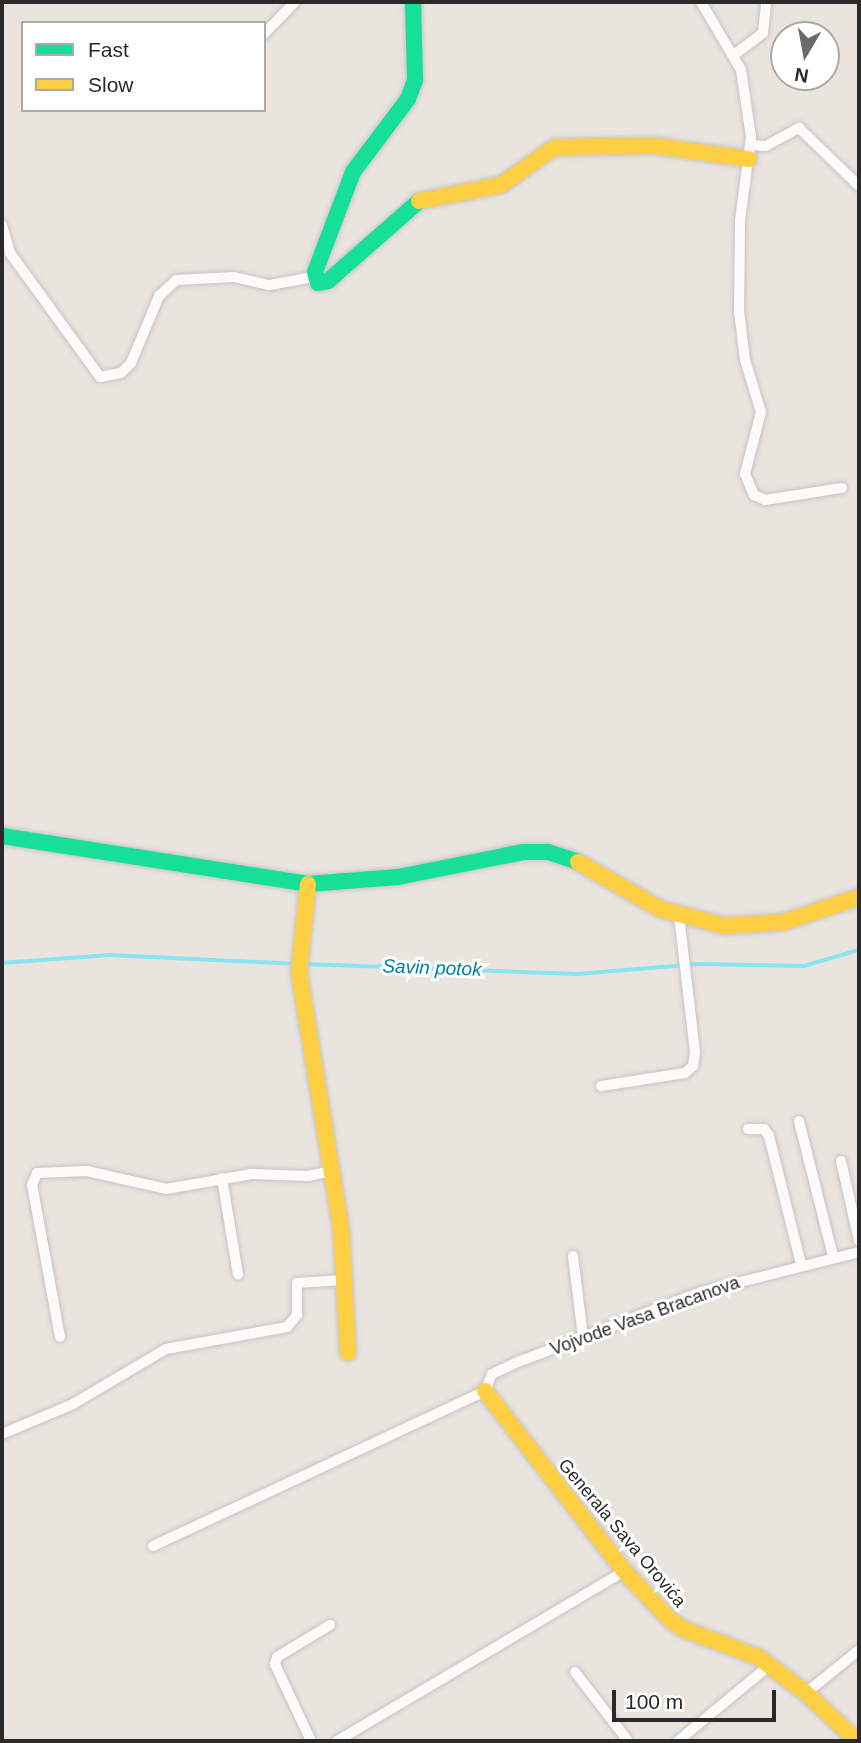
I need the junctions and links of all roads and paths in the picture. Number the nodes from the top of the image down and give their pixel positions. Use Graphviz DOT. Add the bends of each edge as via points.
graph roads {
  1 [pos="295,2"];
  2 [pos="413,2"];
  3 [pos="701,2"];
  4 [pos="766,2"];
  5 [pos="266,32"];
  6 [pos="735,54"];
  7 [pos="750,152"];
  8 [pos="859,186"];
  9 [pos="2,225"];
  10 [pos="313,277"];
  11 [pos="842,488"];
  12 [pos="2,836"];
  13 [pos="308,884"];
  14 [pos="859,897"];
  15 [pos="679,916"];
  16 [pos="601,1086"];
  17 [pos="799,1121"];
  18 [pos="748,1129"];
  19 [pos="841,1161"];
  20 [pos="332,1171"];
  21 [pos="222,1178"];
  22 [pos="859,1241"];
  23 [pos="859,1252"];
  24 [pos="573,1256"];
  25 [pos="833,1256"];
  26 [pos="801,1264"];
  27 [pos="238,1275"];
  28 [pos="343,1280"];
  29 [pos="60,1337"];
  30 [pos="583,1338"];
  31 [pos="348,1353"];
  32 [pos="485,1391"];
  33 [pos="2,1434"];
  34 [pos="153,1546"];
  35 [pos="624,1571"];
  36 [pos="330,1625"];
  37 [pos="859,1650"];
  38 [pos="770,1665"];
  39 [pos="575,1672"];
  40 [pos="806,1693"];
  41 [pos="311,1741"];
  42 [pos="337,1741"];
  43 [pos="628,1741"];
  44 [pos="678,1741"];
  45 [pos="857,1741"];
  1 -- 5 [label="street"];
  2 -- 10 [label="street" via="411,38 418,59 415,80 408,99 353,172"];
  3 -- 6 [label="street"];
  4 -- 6 [label="street" via="763,33"];
  6 -- 7 [label="street"];
  7 -- 8 [label="street" via="799,128"];
  7 -- 10 [label="street" via="717,158 656,146 555,147 501,185 442,200 417,201 328,281 318,282"];
  7 -- 11 [label="street" via="740,220 739,310 745,360 761,412 745,474 754,495 765,500"];
  9 -- 10 [label="street" via="15,260 100,377 121,373 131,363 159,296 176,280 234,277 270,285"];
  12 -- 13 [label="street"];
  13 -- 15 [label="street" via="398,877 523,852 548,852 577,861"];
  13 -- 20 [label="street" via="299,972"];
  14 -- 15 [label="street" via="768,925 725,926"];
  15 -- 16 [label="street" via="693,1066 685,1073"];
  17 -- 25 [label="street"];
  18 -- 26 [label="street" via="764,1129 769,1136"];
  19 -- 22 [label="street"];
  20 -- 21 [label="street"];
  20 -- 28 [label="street"];
  21 -- 27 [label="street"];
  21 -- 29 [label="street" via="166,1189 75,1170 33,1176"];
  23 -- 25 [label="street, Vojvode Vasa Bracanova"];
  24 -- 30 [label="street"];
  25 -- 26 [label="street, Vojvode Vasa Bracanova"];
  26 -- 30 [label="street, Vojvode Vasa Bracanova" via="701,1292"];
  28 -- 31 [label="street"];
  28 -- 33 [label="street" via="298,1283 297,1315 287,1327 166,1349 73,1404"];
  30 -- 32 [label="street, Vojvode Vasa Bracanova" via="497,1372 488,1378"];
  32 -- 34 [label="street"];
  32 -- 35 [label="street, Generala Sava Orovića"];
  35 -- 38 [label="street, Generala Sava Orovića" via="677,1625"];
  35 -- 42 [label="street"];
  36 -- 41 [label="street" via="277,1657 275,1664"];
  37 -- 40 [label="street"];
  38 -- 40 [label="street, Generala Sava Orovića"];
  38 -- 44 [label="street"];
  39 -- 43 [label="street"];
  40 -- 45 [label="street, Generala Sava Orovića"];
}
